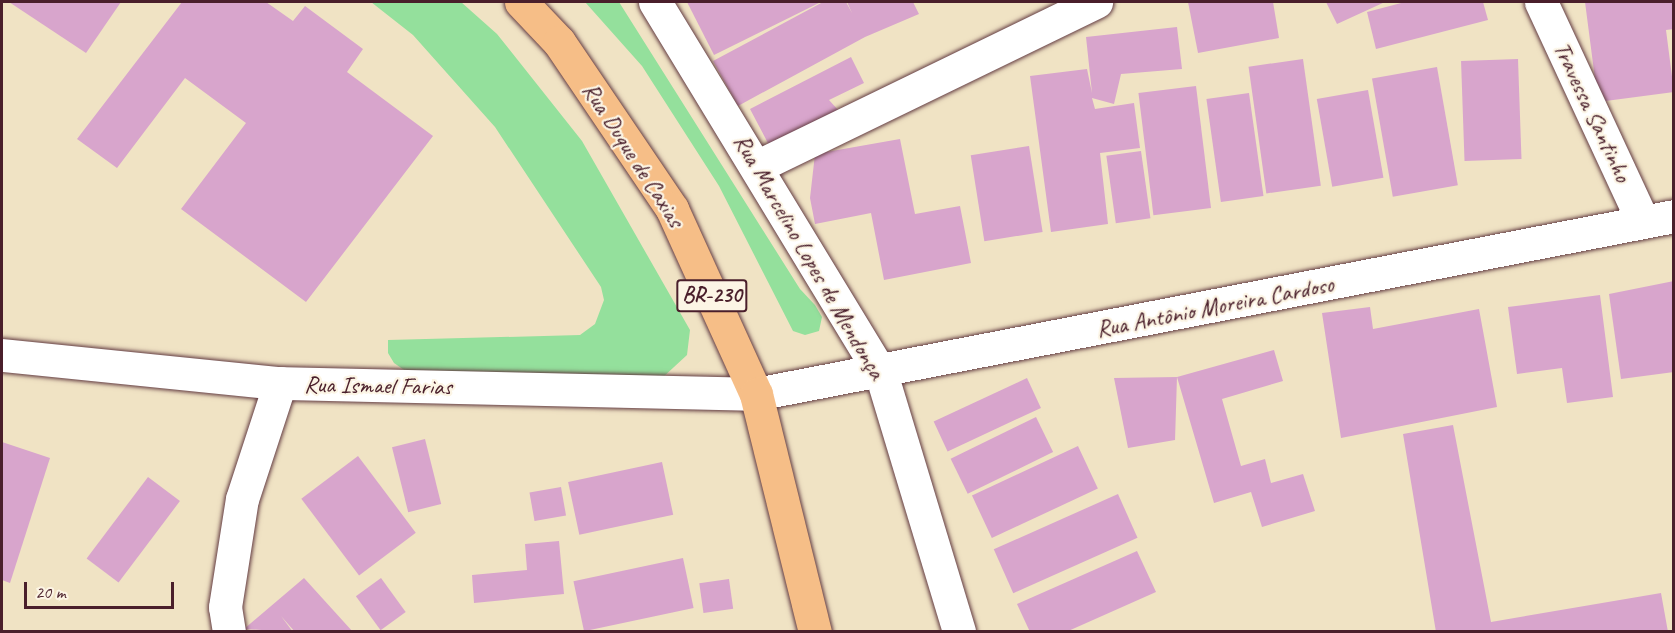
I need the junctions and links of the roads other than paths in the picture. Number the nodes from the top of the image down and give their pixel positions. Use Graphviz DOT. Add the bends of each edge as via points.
graph roads {
  1 [pos="521,2"];
  2 [pos="656,2"];
  3 [pos="1096,2"];
  4 [pos="1542,2"];
  5 [pos="758,166"];
  6 [pos="1658,219"];
  7 [pos="2,356"];
  8 [pos="881,373"];
  9 [pos="280,383"];
  10 [pos="756,394"];
  11 [pos="229,632"];
  12 [pos="815,632"];
  13 [pos="959,632"];
  1 -- 10 [label="main road, Rua Duque de Caxias / BR-230" via="559,42 672,209"];
  2 -- 5 [label="street, Rua Marcelino Lopes de Mendonça"];
  3 -- 5 [label="street"];
  4 -- 6 [label="street, Travessa Santinho"];
  5 -- 8 [label="street, Rua Marcelino Lopes de Mendonça"];
  6 -- 8 [label="street, Rua Antônio Moreira Cardoso"];
  7 -- 9 [label="street, Rua Ismael Farias"];
  8 -- 10 [label="street, Rua Antônio Moreira Cardoso"];
  8 -- 13 [label="street, Rua Marcelino Lopes de Mendonça"];
  9 -- 10 [label="street, Rua Ismael Farias"];
  9 -- 11 [label="street" via="242,500 225,607"];
  10 -- 12 [label="main road, Rua Duque de Caxias / BR-230"];
}
